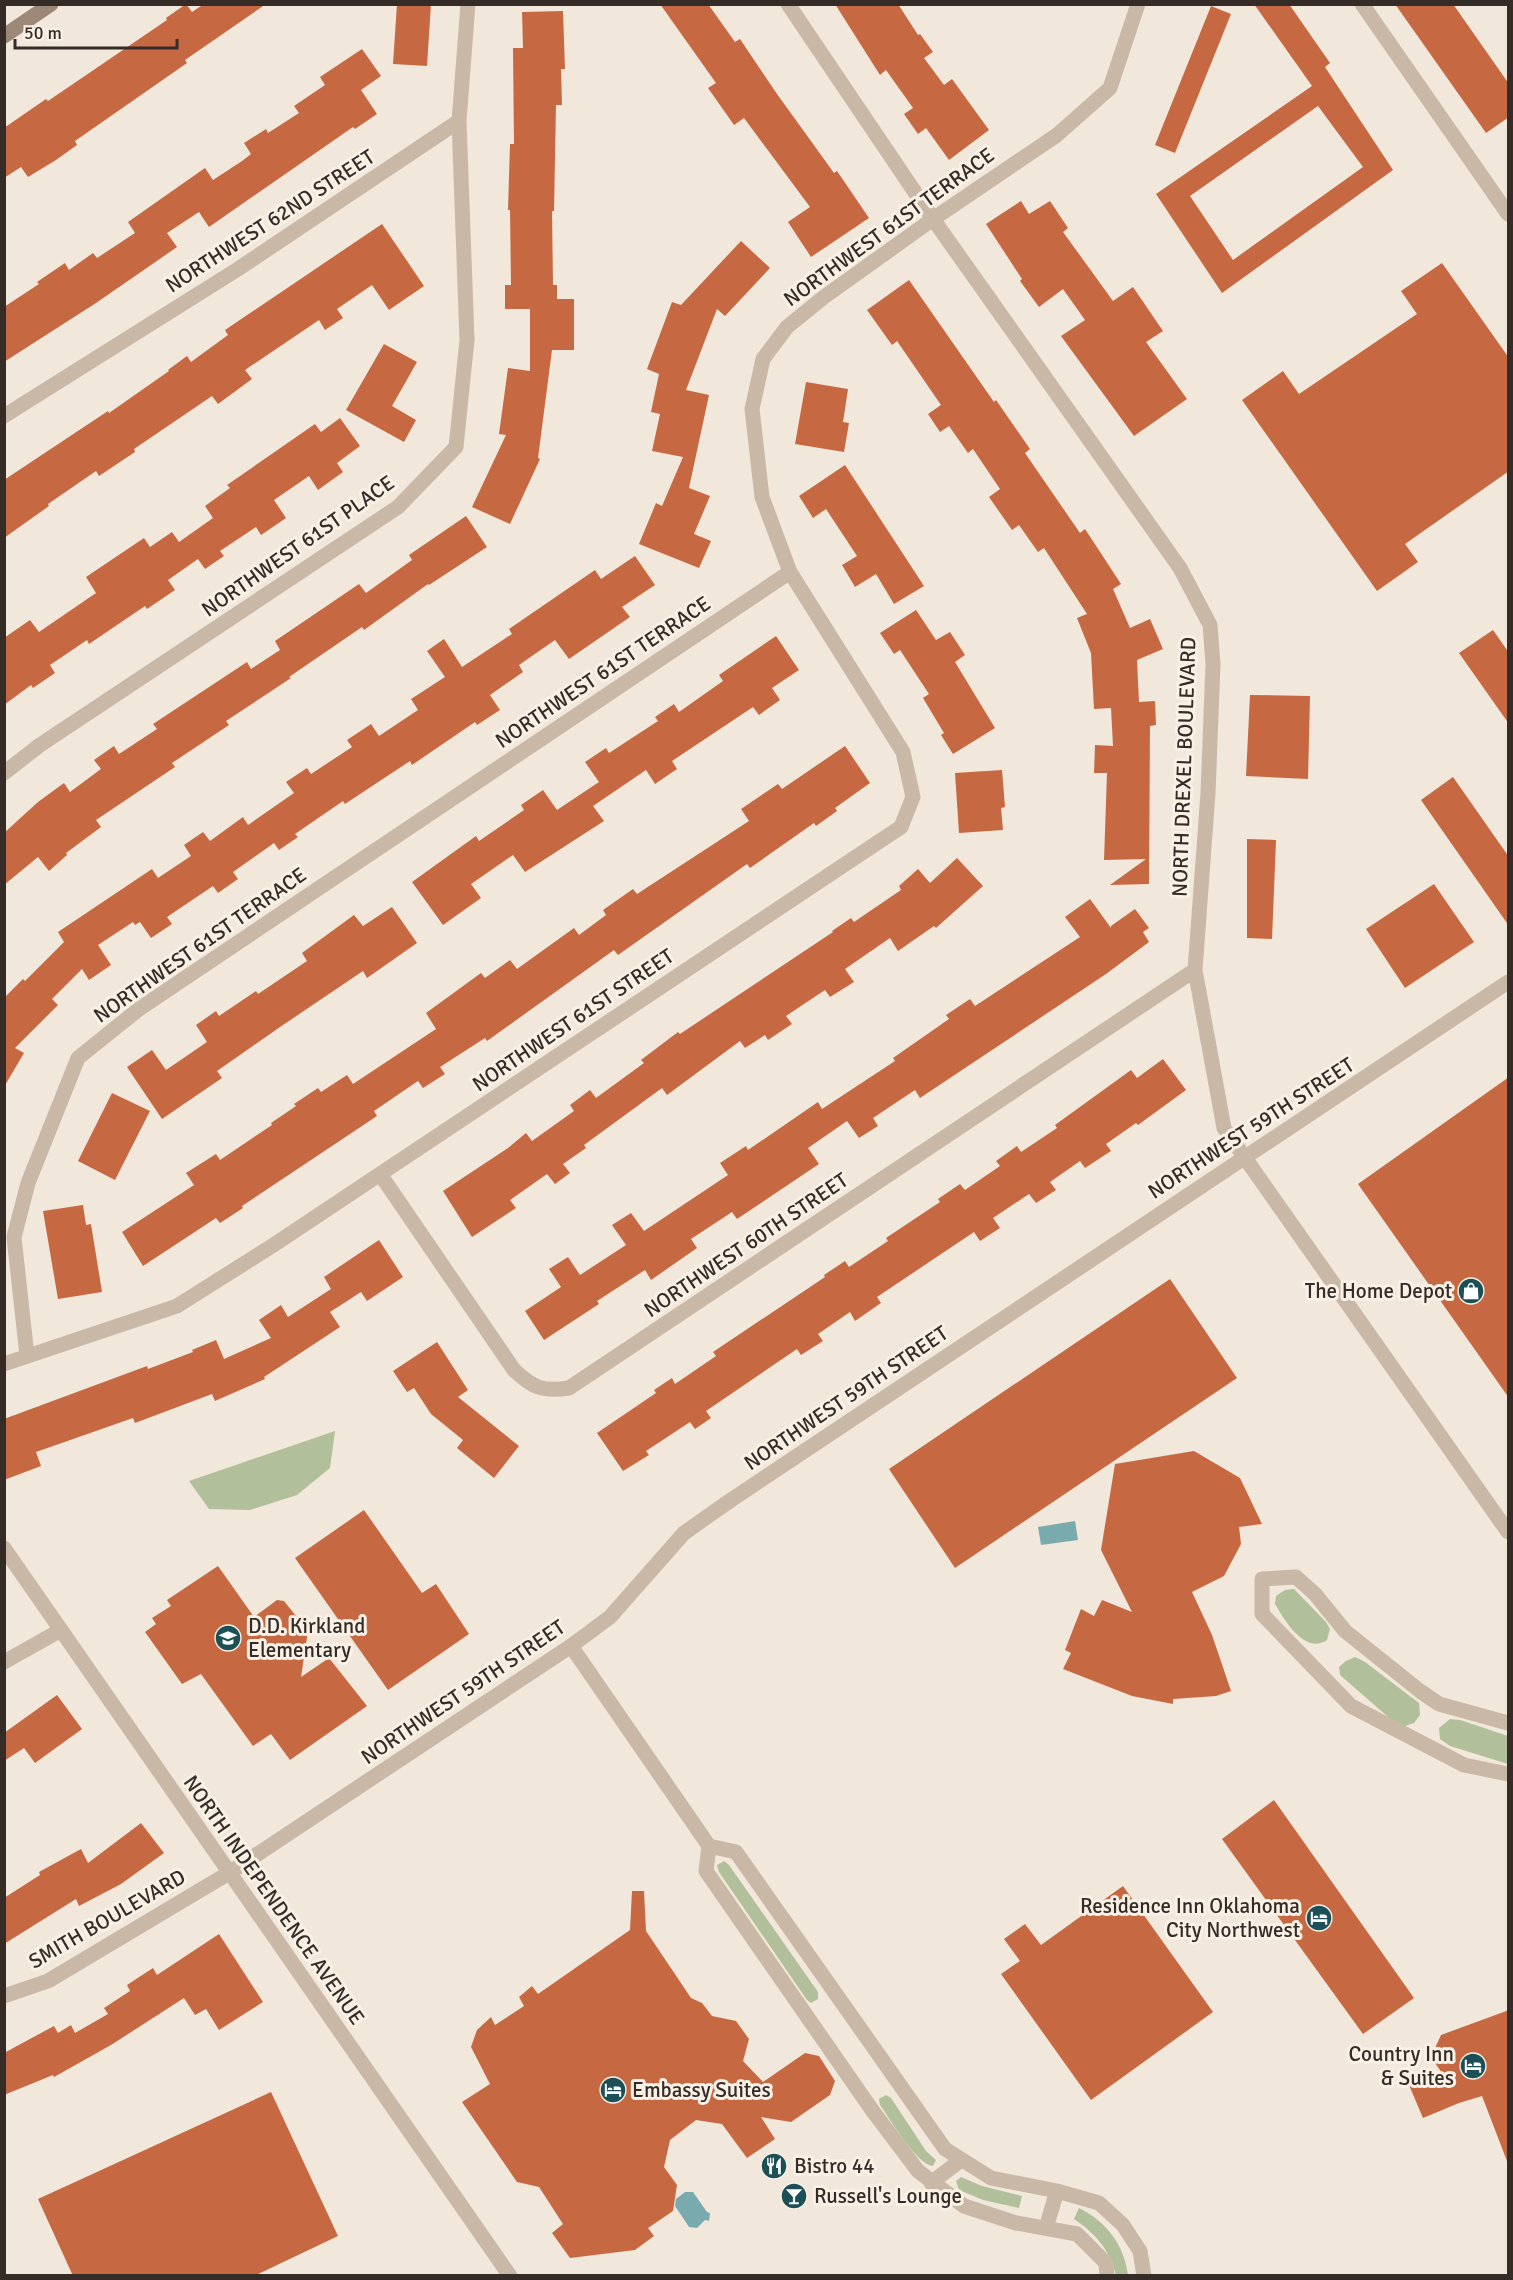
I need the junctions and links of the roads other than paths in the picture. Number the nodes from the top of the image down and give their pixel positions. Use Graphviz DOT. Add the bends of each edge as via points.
graph roads {
  1 [pos="51,4"];
  2 [pos="468,4"];
  3 [pos="788,4"];
  4 [pos="1138,4"];
  5 [pos="1362,4"];
  6 [pos="4,36"];
  7 [pos="459,121"];
  8 [pos="1509,214"];
  9 [pos="933,219"];
  10 [pos="4,416"];
  11 [pos="790,572"];
  12 [pos="4,773"];
  13 [pos="1196,970"];
  14 [pos="1509,982"];
  15 [pos="1244,1157"];
  16 [pos="380,1174"];
  17 [pos="27,1356"];
  18 [pos="4,1364"];
  19 [pos="1509,1533"];
  20 [pos="4,1548"];
  21 [pos="62,1630"];
  22 [pos="571,1647"];
  23 [pos="4,1662"];
  24 [pos="1509,1723"];
  25 [pos="1509,1774"];
  26 [pos="709,1846"];
  27 [pos="229,1873"];
  28 [pos="4,1996"];
  29 [pos="961,2160"];
  30 [pos="931,2183"];
  31 [pos="1058,2191"];
  32 [pos="1046,2228"];
  33 [pos="510,2276"];
  34 [pos="1107,2276"];
  35 [pos="1144,2276"];
  1 -- 6 [label="main road"];
  2 -- 7 [label="street"];
  3 -- 9 [label="street, NORTH DREXEL BOULEVARD"];
  4 -- 9 [label="street, NORTHWEST 61ST TERRACE" via="1110,88 1056,135"];
  5 -- 8 [label="street"];
  7 -- 10 [label="street, NORTHWEST 62ND STREET" via="238,269"];
  7 -- 12 [label="street, NORTHWEST 61ST PLACE" via="467,340 456,447 398,507 40,745"];
  9 -- 11 [label="street, NORTHWEST 61ST TERRACE" via="786,327 763,359 752,409 762,497"];
  9 -- 13 [label="street, NORTH DREXEL BOULEVARD" via="1179,568 1210,626 1213,664 1208,793"];
  11 -- 16 [label="street, NORTHWEST 61ST STREET" via="903,752 913,797 901,827"];
  11 -- 17 [label="street, NORTHWEST 61ST TERRACE" via="139,1009 78,1058 28,1183 14,1237"];
  13 -- 15 [label="street, NORTH DREXEL BOULEVARD" via="1224,1128"];
  13 -- 16 [label="street, NORTHWEST 60TH STREET" via="569,1388 539,1388 514,1370"];
  14 -- 15 [label="street, NORTHWEST 59TH STREET"];
  15 -- 19 [label="street, NORTH DREXEL BOULEVARD"];
  15 -- 22 [label="street, NORTHWEST 59TH STREET" via="684,1533 610,1617"];
  16 -- 17 [label="street, NORTHWEST 61ST STREET" via="177,1306"];
  17 -- 18 [label="street, NORTHWEST 61ST STREET"];
  20 -- 21 [label="street, NORTH INDEPENDENCE AVENUE"];
  21 -- 23 [label="street"];
  21 -- 27 [label="street, NORTH INDEPENDENCE AVENUE"];
  22 -- 26 [label="street"];
  22 -- 27 [label="street, NORTHWEST 59TH STREET"];
  24 -- 25 [label="street" via="1439,1704 1345,1631 1296,1577 1262,1579 1262,1614 1351,1706 1464,1765"];
  26 -- 29 [label="street" via="736,1852 945,2148"];
  26 -- 30 [label="street" via="706,1870 872,2110"];
  27 -- 28 [label="street, SMITH BOULEVARD" via="48,1981"];
  27 -- 33 [label="street, NORTH INDEPENDENCE AVENUE"];
  29 -- 30 [label="street"];
  29 -- 31 [label="street" via="991,2178"];
  30 -- 32 [label="street" via="964,2206"];
  31 -- 32 [label="street"];
  31 -- 35 [label="street" via="1100,2203 1123,2225 1140,2252"];
  32 -- 34 [label="street" via="1077,2234 1106,2263"];
}
